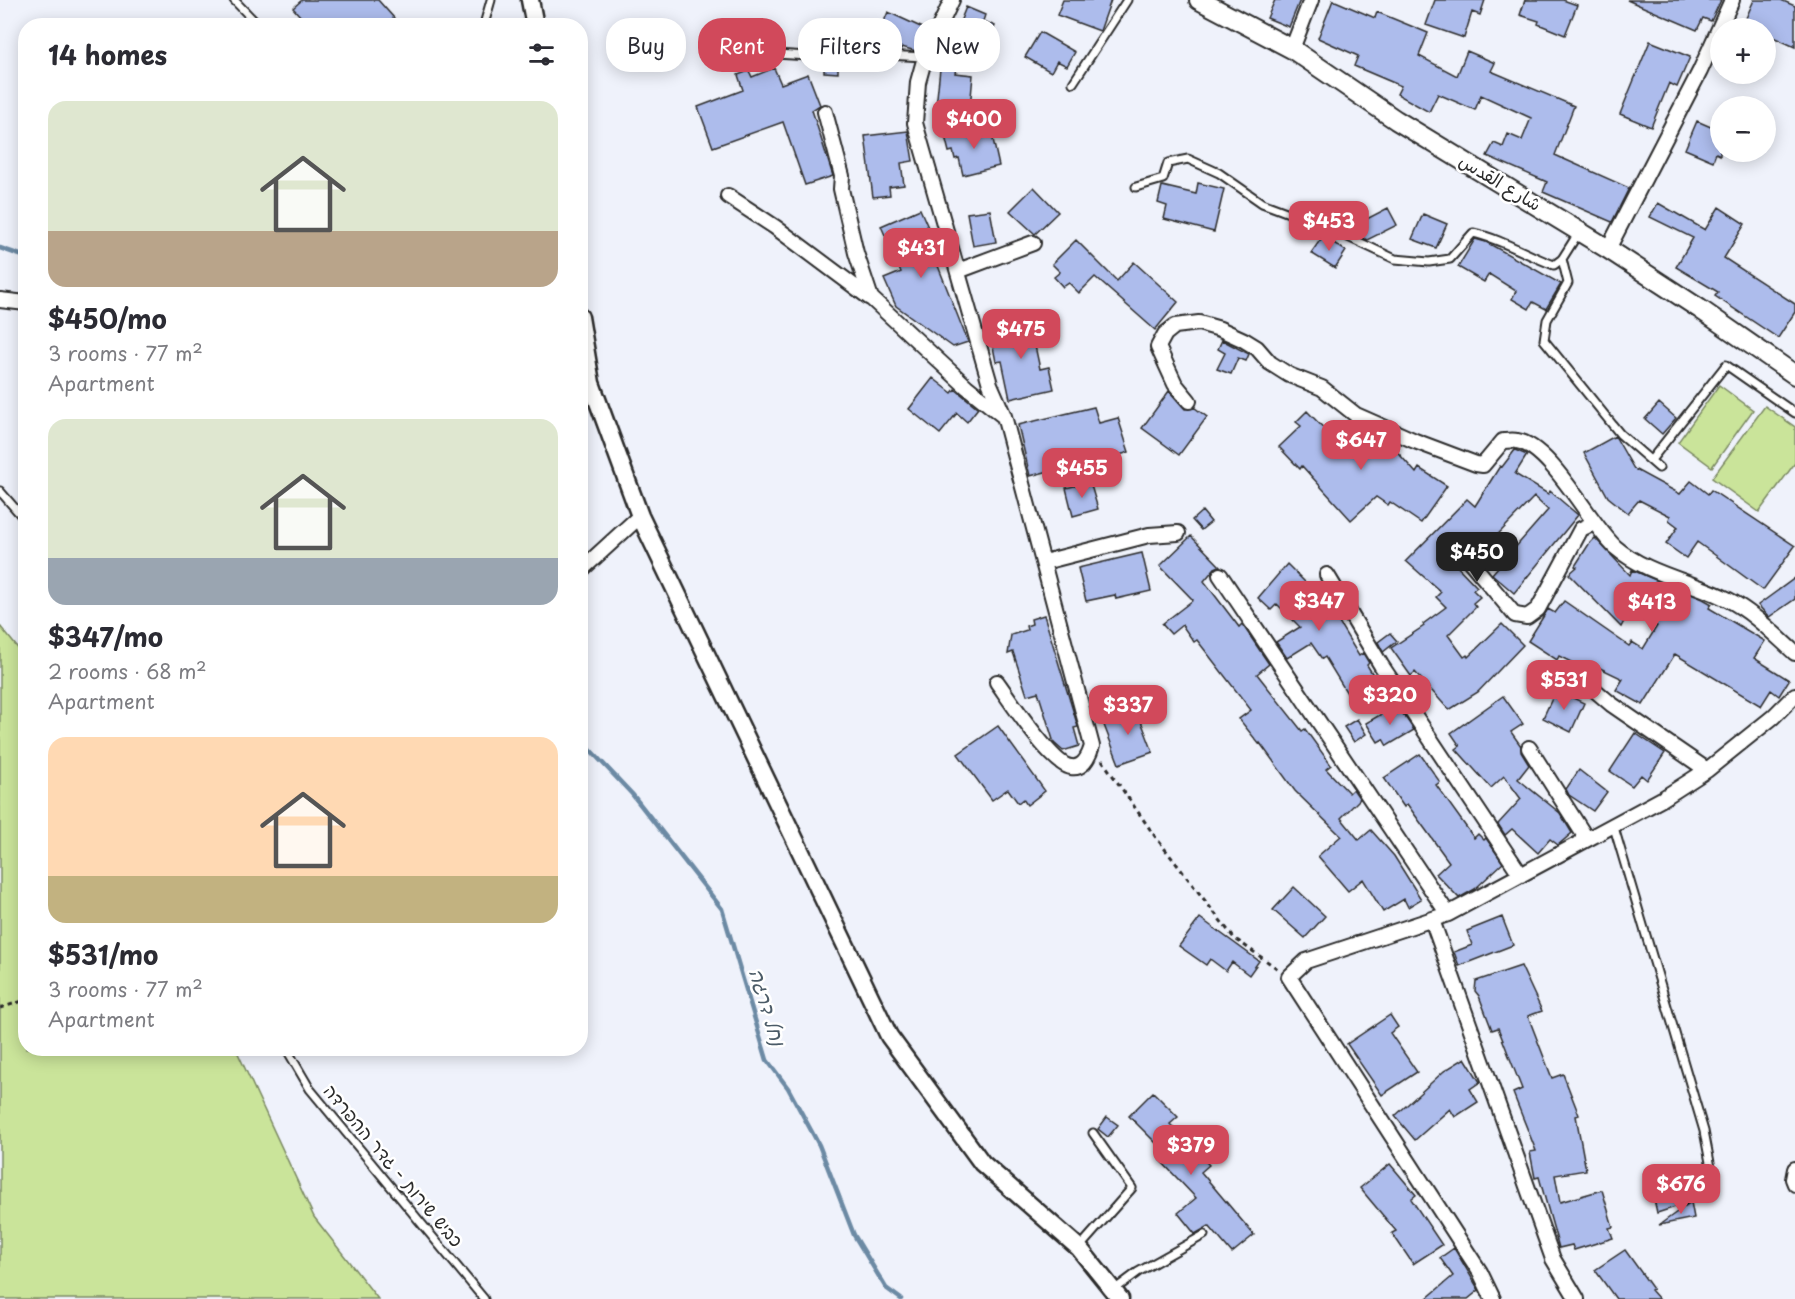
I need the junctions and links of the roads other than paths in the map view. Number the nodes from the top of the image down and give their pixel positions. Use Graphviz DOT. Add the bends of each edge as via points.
graph roads {
  1 [pos="234,0"];
  2 [pos="491,0"];
  3 [pos="530,0"];
  4 [pos="952,0"];
  5 [pos="1127,0"];
  6 [pos="1199,0"];
  7 [pos="1311,0"];
  8 [pos="1732,0"];
  9 [pos="251,18"];
  10 [pos="486,18"];
  11 [pos="533,18"];
  12 [pos="943,18"];
  13 [pos="1292,49"];
  14 [pos="786,55"];
  15 [pos="914,56"];
  16 [pos="921,72"];
  17 [pos="1073,83"];
  18 [pos="825,112"];
  19 [pos="1136,187"];
  20 [pos="728,196"];
  21 [pos="1579,231"];
  22 [pos="1033,243"];
  23 [pos="1608,249"];
  24 [pos="1562,259"];
  25 [pos="958,271"];
  26 [pos="870,298"];
  27 [pos="0,300"];
  28 [pos="18,302"];
  29 [pos="588,366"];
  30 [pos="1795,375"];
  31 [pos="1189,401"];
  32 [pos="1795,413"];
  33 [pos="1004,416"];
  34 [pos="1651,460"];
  35 [pos="1659,468"];
  36 [pos="0,491"];
  37 [pos="18,511"];
  38 [pos="640,516"];
  39 [pos="1594,523"];
  40 [pos="1178,533"];
  41 [pos="1469,560"];
  42 [pos="1044,562"];
  43 [pos="588,564"];
  44 [pos="1220,575"];
  45 [pos="1327,575"];
  46 [pos="1795,653"];
  47 [pos="1576,675"];
  48 [pos="997,682"];
  49 [pos="1795,695"];
  50 [pos="1529,748"];
  51 [pos="1707,770"];
  52 [pos="1613,824"];
  53 [pos="1586,838"];
  54 [pos="1521,875"];
  55 [pos="1448,914"];
  56 [pos="1432,920"];
  57 [pos="291,1056"];
  58 [pos="1094,1133"];
  59 [pos="1795,1169"];
  60 [pos="1712,1173"];
  61 [pos="1795,1184"];
  62 [pos="1204,1235"];
  63 [pos="1079,1248"];
  64 [pos="1117,1295"];
  65 [pos="484,1299"];
  66 [pos="1493,1299"];
  67 [pos="1577,1299"];
  1 -- 9 [label="lane"];
  2 -- 10 [label="lane"];
  3 -- 11 [label="street"];
  4 -- 12 [label="street"];
  5 -- 17 [label="lane"];
  6 -- 13 [label="main road, شارع القدس"];
  7 -- 13 [label="street"];
  8 -- 23 [label="street" via="1700,71"];
  13 -- 21 [label="main road, شارع القدس" via="1396,120"];
  14 -- 15 [label="lane"];
  16 -- 25 [label="street" via="915,123"];
  18 -- 26 [label="street" via="856,253"];
  19 -- 24 [label="lane" via="1163,179 1168,163 1188,159 1219,173 1262,202 1395,259 1450,259 1473,233 1496,238 1554,265"];
  20 -- 26 [label="street"];
  21 -- 23 [label="main road, شارع القدس"];
  21 -- 24 [label="lane"];
  22 -- 25 [label="street"];
  23 -- 30 [label="main road, شارع القدس"];
  24 -- 34 [label="lane" via="1568,283 1547,320 1544,340 1620,434"];
  25 -- 33 [label="street" via="990,384"];
  26 -- 33 [label="street"];
  27 -- 28 [label="street"];
  29 -- 38 [label="street" via="591,384"];
  31 -- 39 [label="street" via="1175,384 1158,347 1175,326 1198,323 1244,339 1270,363 1322,388 1356,415 1476,464 1483,465 1503,441 1533,447"];
  32 -- 34 [label="lane" via="1726,365"];
  33 -- 42 [label="street"];
  34 -- 35 [label="lane"];
  36 -- 37 [label="lane"];
  38 -- 43 [label="street"];
  38 -- 63 [label="street" via="889,1036 982,1163"];
  39 -- 41 [label="street" via="1581,529 1538,609 1527,617 1515,615"];
  39 -- 46 [label="street" via="1636,563 1727,599 1759,620"];
  40 -- 42 [label="street" via="1149,535"];
  42 -- 48 [label="street" via="1092,746 1081,765 1072,768 1060,763"];
  44 -- 55 [label="street"];
  45 -- 54 [label="street" via="1381,665"];
  47 -- 51 [label="street"];
  49 -- 51 [label="street"];
  50 -- 53 [label="street"];
  51 -- 52 [label="street"];
  52 -- 53 [label="street"];
  52 -- 60 [label="lane" via="1704,1131"];
  53 -- 54 [label="street"];
  54 -- 55 [label="street"];
  55 -- 56 [label="street"];
  56 -- 66 [label="street" via="1306,961 1289,977 1480,1272"];
  56 -- 67 [label="street" via="1553,1258"];
  57 -- 65 [label="lane, כביש שירות - גדר ההפרדה" via="310,1089"];
  58 -- 63 [label="lane" via="1132,1188"];
  59 -- 61 [label="street"];
  62 -- 64 [label="lane" via="1138,1272"];
  63 -- 64 [label="street"];
}
